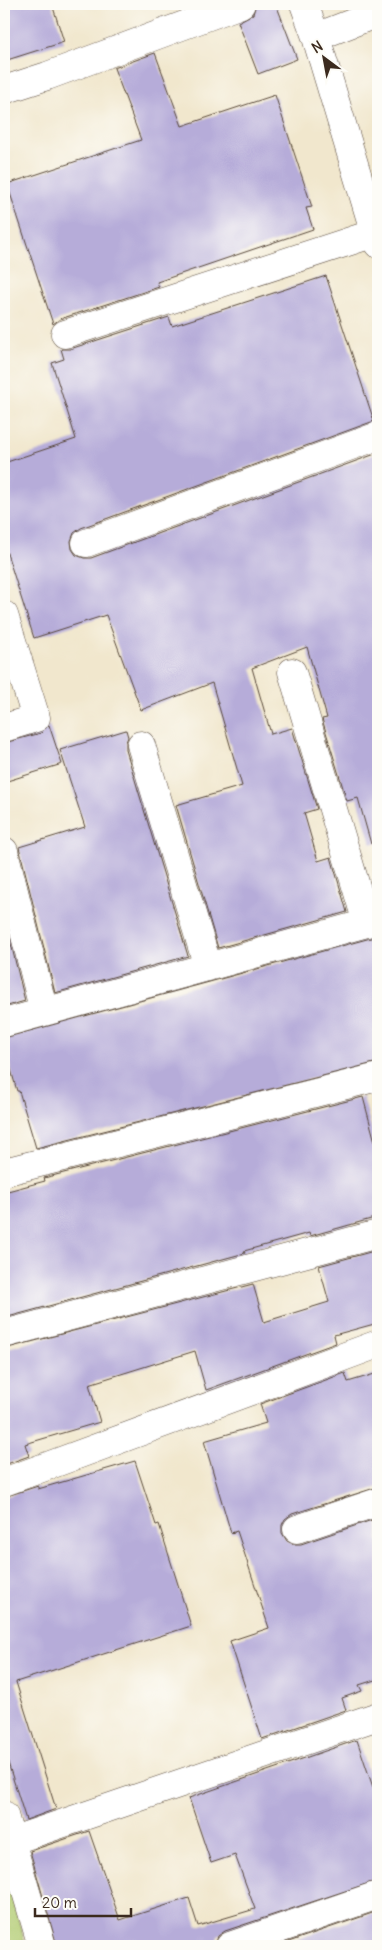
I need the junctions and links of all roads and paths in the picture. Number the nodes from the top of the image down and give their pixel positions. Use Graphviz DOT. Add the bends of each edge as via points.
graph roads {
  1 [pos="241,4"];
  2 [pos="304,4"];
  3 [pos="378,13"];
  4 [pos="316,37"];
  5 [pos="4,90"];
  6 [pos="377,239"];
  7 [pos="64,334"];
  8 [pos="378,436"];
  9 [pos="86,543"];
  10 [pos="4,615"];
  11 [pos="292,672"];
  12 [pos="4,728"];
  13 [pos="141,745"];
  14 [pos="4,851"];
  15 [pos="373,921"];
  16 [pos="208,967"];
  17 [pos="44,1012"];
  18 [pos="4,1023"];
  19 [pos="378,1077"];
  20 [pos="4,1172"];
  21 [pos="378,1234"];
  22 [pos="4,1334"];
  23 [pos="378,1344"];
  24 [pos="4,1482"];
  25 [pos="378,1502"];
  26 [pos="297,1529"];
  27 [pos="378,1716"];
  28 [pos="4,1815"];
  29 [pos="11,1841"];
  30 [pos="378,1894"];
  31 [pos="42,1946"];
  32 [pos="230,1946"];
  1 -- 5 [label="street"];
  2 -- 4 [label="street"];
  3 -- 4 [label="street"];
  4 -- 6 [label="street"];
  6 -- 7 [label="street"];
  8 -- 9 [label="street"];
  10 -- 12 [label="street" via="36,718"];
  11 -- 15 [label="street"];
  13 -- 16 [label="street"];
  14 -- 17 [label="street"];
  15 -- 16 [label="street"];
  16 -- 17 [label="street"];
  17 -- 18 [label="street"];
  19 -- 20 [label="street"];
  21 -- 22 [label="street"];
  23 -- 24 [label="street"];
  25 -- 26 [label="street"];
  27 -- 29 [label="street"];
  28 -- 29 [label="street"];
  29 -- 31 [label="street"];
  30 -- 32 [label="street"];
}
